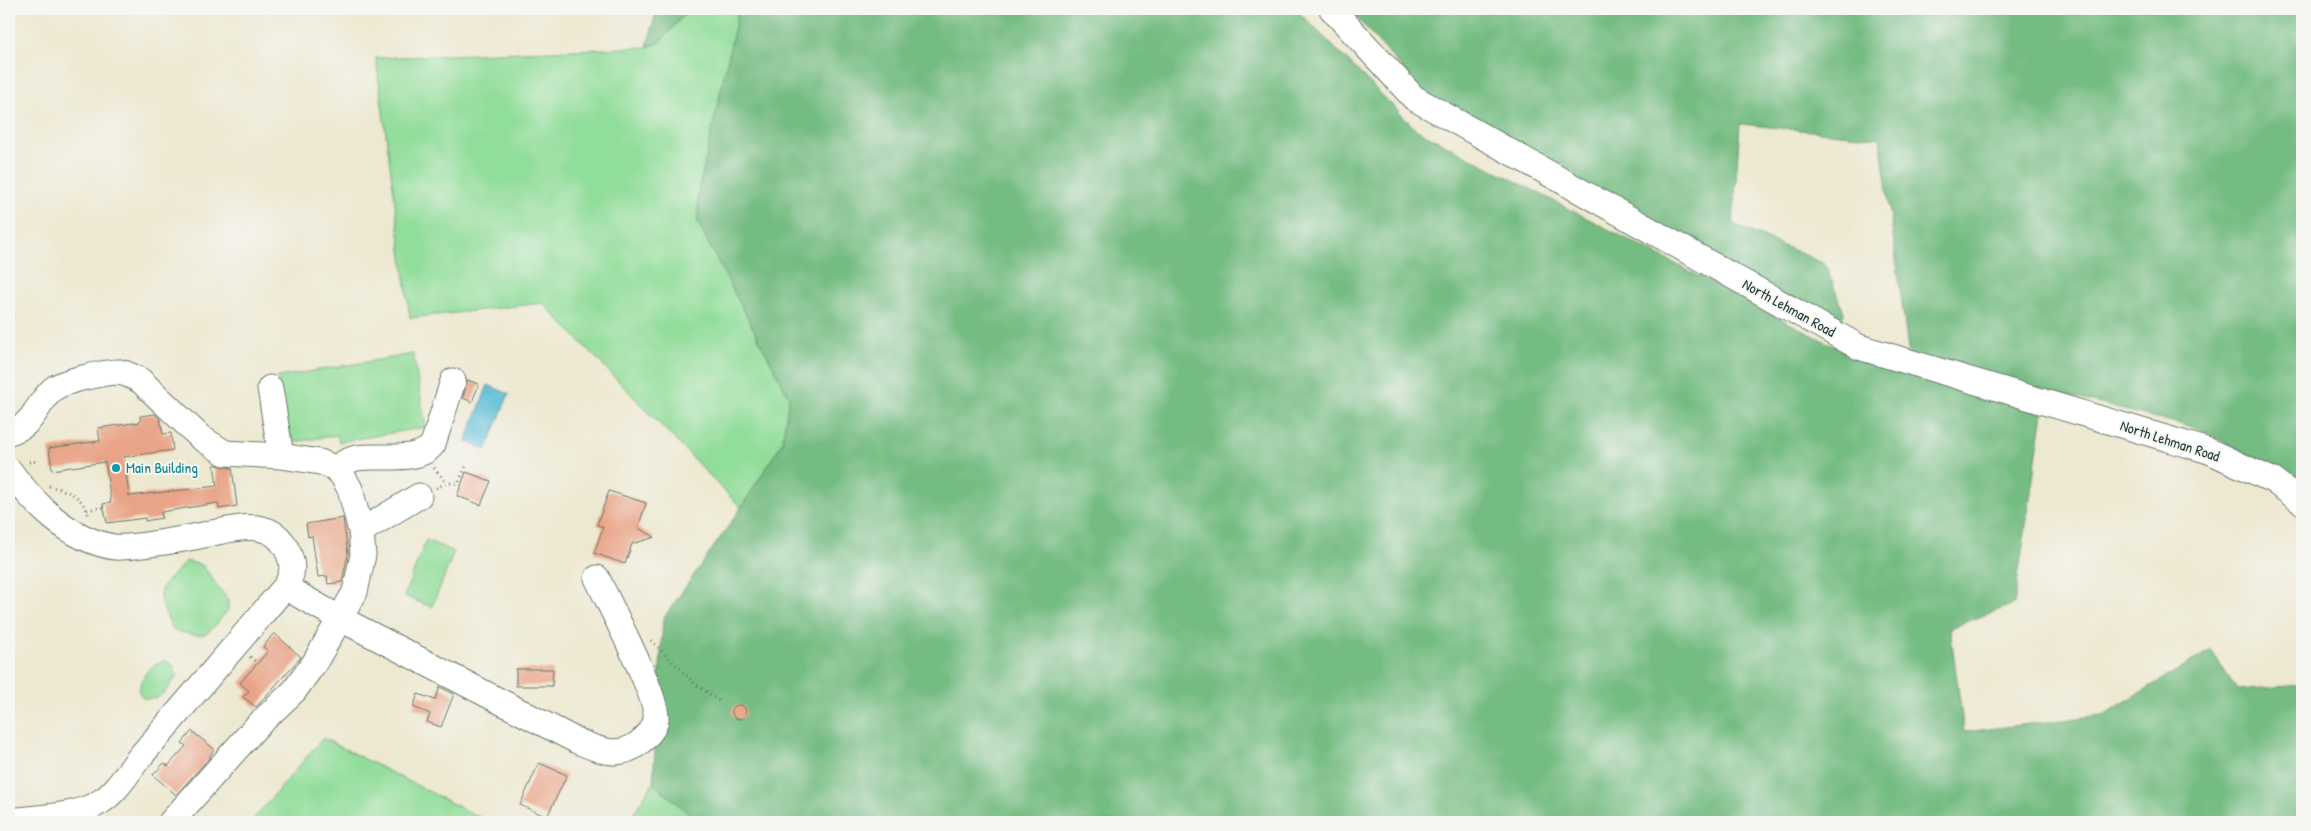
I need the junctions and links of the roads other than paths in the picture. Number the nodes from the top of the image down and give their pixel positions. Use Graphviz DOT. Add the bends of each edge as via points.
graph roads {
  1 [pos="1332,9"];
  2 [pos="453,381"];
  3 [pos="270,388"];
  4 [pos="9,432"];
  5 [pos="280,456"];
  6 [pos="20,467"];
  7 [pos="335,468"];
  8 [pos="419,496"];
  9 [pos="2302,502"];
  10 [pos="361,531"];
  11 [pos="597,578"];
  12 [pos="285,588"];
  13 [pos="339,618"];
  14 [pos="9,821"];
  15 [pos="171,822"];
  1 -- 9 [label="street, North Lehman Road" via="1414,98 1859,347 2208,451 2274,481"];
  2 -- 7 [label="street" via="428,451 417,455 355,458"];
  3 -- 5 [label="street"];
  4 -- 5 [label="street" via="21,429 54,388 117,372 129,374 140,381 200,437 225,453"];
  5 -- 7 [label="street" via="320,462"];
  6 -- 12 [label="street" via="22,488 57,522 85,540 116,548 230,528 256,527 274,533 286,547 292,563 292,577"];
  7 -- 10 [label="street" via="350,489"];
  8 -- 10 [label="street"];
  10 -- 13 [label="street" via="363,555 360,573 354,592"];
  11 -- 13 [label="street" via="650,692 656,713 656,721 646,738 620,754 601,751 574,740"];
  12 -- 13 [label="street"];
  12 -- 14 [label="street" via="101,802 78,811"];
  13 -- 15 [label="street" via="315,662 294,691 256,727"];
}
